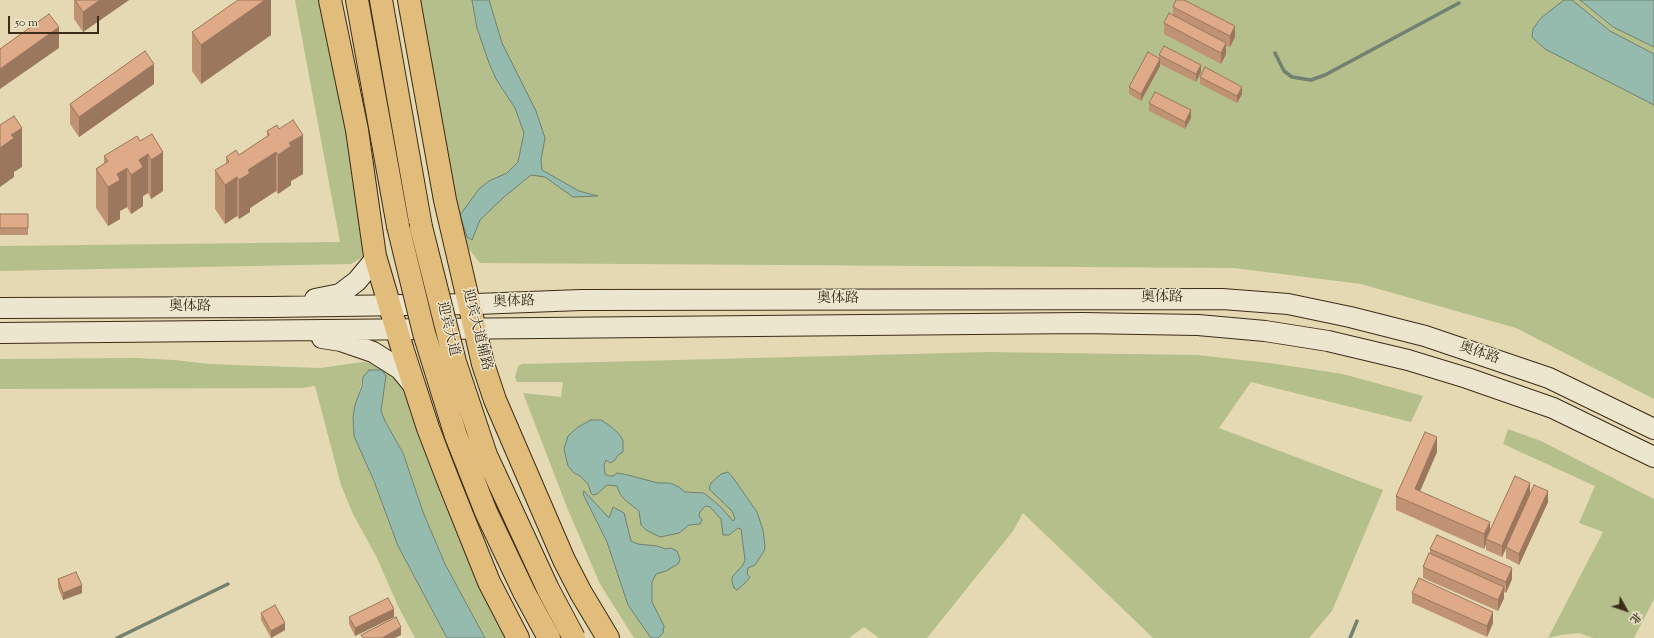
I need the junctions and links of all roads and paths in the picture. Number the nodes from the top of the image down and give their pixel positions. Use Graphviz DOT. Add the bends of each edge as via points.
graph roads {
  1 [pos="330,0"];
  2 [pos="356,0"];
  3 [pos="381,0"];
  4 [pos="409,0"];
  5 [pos="376,258"];
  6 [pos="469,304"];
  7 [pos="390,305"];
  8 [pos="271,307"];
  9 [pos="0,308"];
  10 [pos="475,328"];
  11 [pos="397,329"];
  12 [pos="272,330"];
  13 [pos="0,333"];
  14 [pos="414,386"];
  15 [pos="1654,429"];
  16 [pos="1654,457"];
  17 [pos="518,638"];
  18 [pos="549,638"];
  19 [pos="574,638"];
  20 [pos="608,638"];
  1 -- 5 [label="main road" via="357,130"];
  2 -- 18 [label="main road, 迎宾大道, bridge" via="398,226 436,374 456,436 486,512"];
  3 -- 19 [label="main road, 迎宾大道, bridge" via="421,227 456,362 486,455 548,589"];
  4 -- 6 [label="main road, 迎宾大道辅路" via="445,200"];
  5 -- 7 [label="main road"];
  5 -- 8 [label="main road" via="357,281 340,294"];
  6 -- 7 [label="main road, 奥体路"];
  6 -- 10 [label="main road, 迎宾大道辅路"];
  6 -- 15 [label="main road, 奥体路" via="587,300 1222,299 1288,304 1350,317 1456,346 1549,378"];
  7 -- 8 [label="main road, 奥体路"];
  7 -- 11 [label="main road"];
  8 -- 9 [label="main road, 奥体路"];
  10 -- 11 [label="main road, 奥体路"];
  10 -- 16 [label="main road, 奥体路" via="1082,323 1198,325 1264,331 1408,360 1467,378 1552,408"];
  10 -- 20 [label="main road, 迎宾大道辅路" via="495,400 564,560"];
  11 -- 12 [label="main road, 奥体路"];
  11 -- 14 [label="main road"];
  12 -- 13 [label="main road, 奥体路"];
  12 -- 14 [label="main road" via="341,341 373,352 400,369"];
  14 -- 17 [label="main road" via="448,480 490,582"];
}
